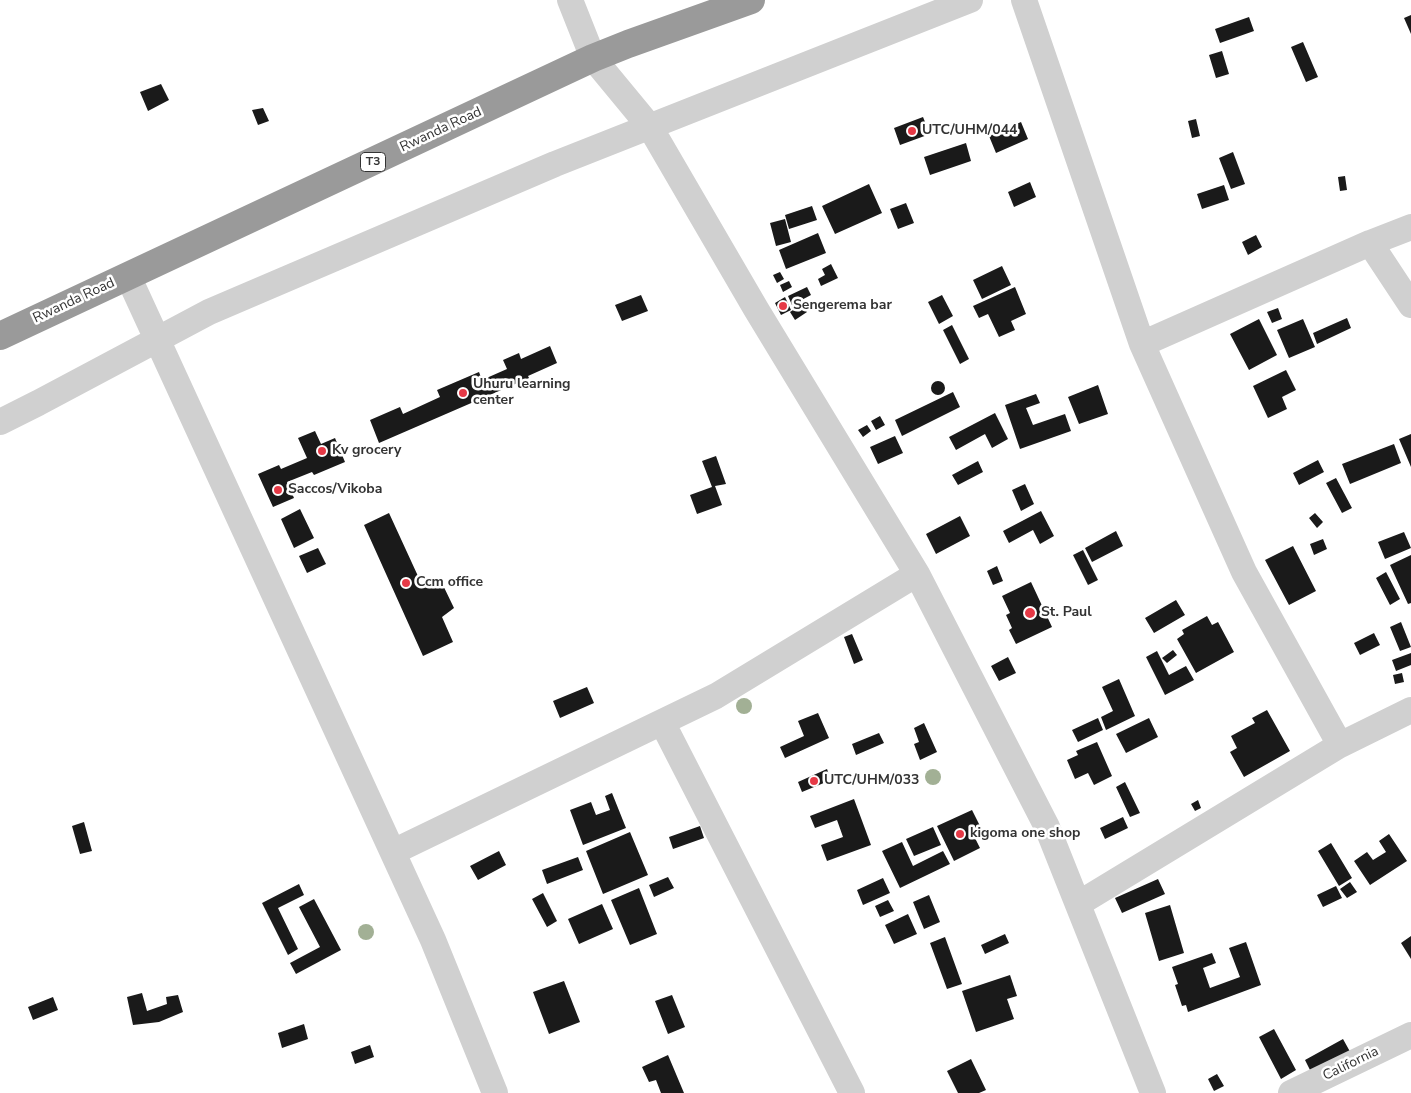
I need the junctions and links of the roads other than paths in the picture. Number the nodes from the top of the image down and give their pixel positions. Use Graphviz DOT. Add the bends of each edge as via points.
graph roads {
  1 [pos="570,0"];
  2 [pos="751,0"];
  3 [pos="970,0"];
  4 [pos="1024,0"];
  5 [pos="593,58"];
  6 [pos="650,127"];
  7 [pos="1411,227"];
  8 [pos="1370,242"];
  9 [pos="128,276"];
  10 [pos="1411,305"];
  11 [pos="0,336"];
  12 [pos="157,339"];
  13 [pos="1142,344"];
  14 [pos="0,422"];
  15 [pos="917,574"];
  16 [pos="1411,710"];
  17 [pos="662,722"];
  18 [pos="1340,745"];
  19 [pos="393,852"];
  20 [pos="1078,904"];
  21 [pos="1411,1035"];
  22 [pos="495,1093"];
  23 [pos="852,1093"];
  24 [pos="1153,1093"];
  25 [pos="1291,1093"];
  1 -- 5 [label="street"];
  2 -- 5 [label="highway, Rwanda Road / T3"];
  3 -- 6 [label="street"];
  4 -- 13 [label="street"];
  5 -- 6 [label="street"];
  5 -- 9 [label="highway, Rwanda Road / T3"];
  6 -- 12 [label="street" via="555,164 227,304"];
  6 -- 15 [label="street"];
  7 -- 8 [label="street"];
  8 -- 10 [label="street"];
  8 -- 13 [label="street"];
  9 -- 11 [label="highway, Rwanda Road / T3"];
  9 -- 12 [label="street"];
  12 -- 14 [label="street"];
  12 -- 19 [label="street"];
  13 -- 18 [label="street" via="1244,572"];
  15 -- 17 [label="street" via="716,696"];
  15 -- 20 [label="street" via="1047,827"];
  16 -- 18 [label="street"];
  17 -- 19 [label="street"];
  17 -- 23 [label="street"];
  18 -- 20 [label="street"];
  19 -- 22 [label="street" via="433,940"];
  20 -- 24 [label="street"];
  21 -- 25 [label="street, California"];
}
